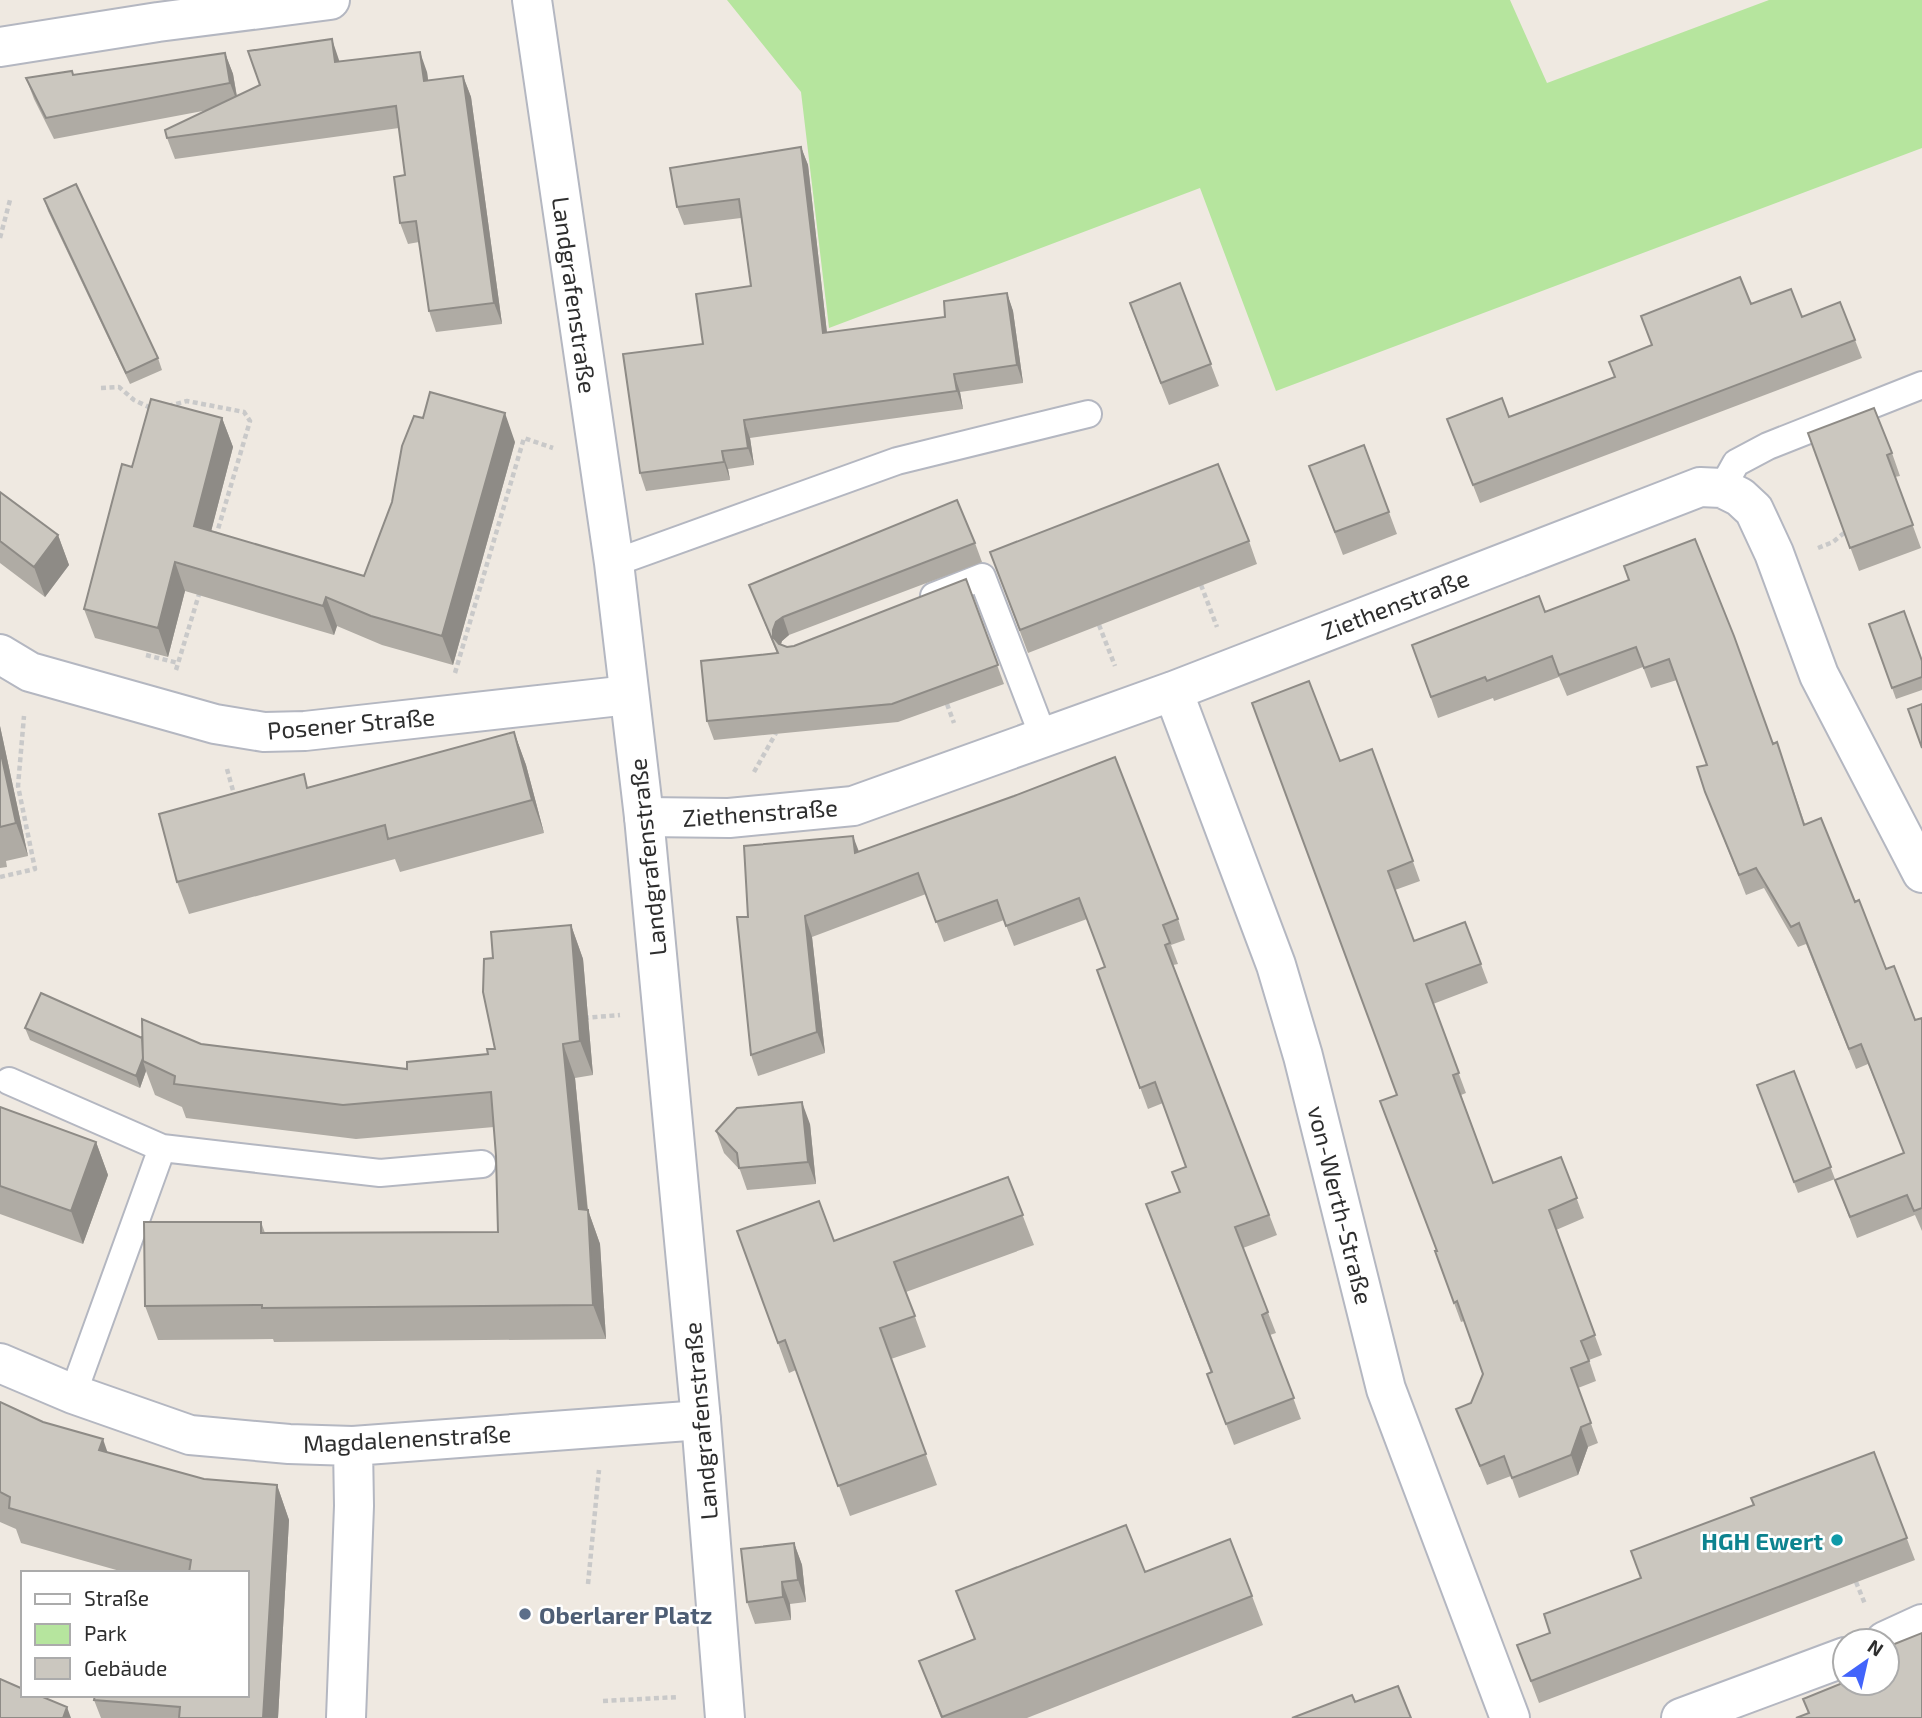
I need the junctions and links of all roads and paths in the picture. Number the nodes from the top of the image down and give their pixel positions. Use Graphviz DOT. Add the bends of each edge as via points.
graph roads {
  1 [pos="330,0"];
  2 [pos="532,0"];
  3 [pos="0,47"];
  4 [pos="10,200"];
  5 [pos="0,209"];
  6 [pos="7,211"];
  7 [pos="0,238"];
  8 [pos="1922,385"];
  9 [pos="101,388"];
  10 [pos="166,407"];
  11 [pos="155,410"];
  12 [pos="1088,414"];
  13 [pos="600,464"];
  14 [pos="1722,488"];
  15 [pos="495,496"];
  16 [pos="506,500"];
  17 [pos="213,547"];
  18 [pos="614,564"];
  19 [pos="194,584"];
  20 [pos="907,606"];
  21 [pos="464,609"];
  22 [pos="472,612"];
  23 [pos="146,655"];
  24 [pos="15,663"];
  25 [pos="178,663"];
  26 [pos="1173,691"];
  27 [pos="629,695"];
  28 [pos="164,709"];
  29 [pos="439,715"];
  30 [pos="215,724"];
  31 [pos="1043,736"];
  32 [pos="236,804"];
  33 [pos="644,817"];
  34 [pos="1922,873"];
  35 [pos="0,877"];
  36 [pos="9,1081"];
  37 [pos="162,1148"];
  38 [pos="482,1164"];
  39 [pos="0,1363"];
  40 [pos="74,1394"];
  41 [pos="701,1420"];
  42 [pos="603,1426"];
  43 [pos="353,1446"];
  44 [pos="589,1584"];
  45 [pos="1922,1624"];
  46 [pos="1901,1634"];
  47 [pos="1831,1662"];
  48 [pos="603,1701"];
  49 [pos="724,1707"];
  50 [pos="346,1718"];
  51 [pos="1510,1718"];
  52 [pos="1681,1718"];
  1 -- 3 [label="street"];
  2 -- 13 [label="street, Landgrafenstraße"];
  4 -- 6 [label="path"];
  5 -- 6 [label="path"];
  6 -- 7 [label="path"];
  8 -- 14 [label="lane" via="1768,446 1736,463"];
  9 -- 11 [label="path" via="119,387"];
  10 -- 17 [label="path" via="187,401 244,412 250,421"];
  12 -- 18 [label="lane" via="897,461"];
  13 -- 16 [label="path" via="524,438"];
  13 -- 18 [label="street, Landgrafenstraße"];
  14 -- 26 [label="street, Ziethenstraße" via="1700,487"];
  14 -- 34 [label="street" via="1754,510 1819,675"];
  15 -- 16 [label="path"];
  16 -- 22 [label="path"];
  18 -- 27 [label="street, Landgrafenstraße"];
  19 -- 25 [label="path" via="201,585"];
  20 -- 31 [label="lane" via="982,577"];
  21 -- 22 [label="path"];
  22 -- 29 [label="path"];
  23 -- 25 [label="path"];
  24 -- 28 [label="street, Posener Straße"];
  24 -- 35 [label="path" via="15,786 35,869"];
  25 -- 28 [label="path"];
  26 -- 31 [label="street, Ziethenstraße"];
  26 -- 51 [label="street, von-Werth-Straße" via="1280,978 1386,1389"];
  27 -- 29 [label="street, Posener Straße"];
  27 -- 33 [label="street, Landgrafenstraße"];
  28 -- 30 [label="street, Posener Straße"];
  29 -- 30 [label="street, Posener Straße" via="305,732 264,732"];
  30 -- 32 [label="path"];
  31 -- 33 [label="street, Ziethenstraße" via="853,806 729,818"];
  33 -- 41 [label="street, Landgrafenstraße"];
  36 -- 37 [label="lane"];
  37 -- 38 [label="lane" via="380,1172"];
  37 -- 40 [label="lane"];
  39 -- 40 [label="street, Magdalenenstraße"];
  40 -- 43 [label="street, Magdalenenstraße" via="190,1435"];
  41 -- 42 [label="street, Magdalenenstraße"];
  41 -- 49 [label="street, Landgrafenstraße"];
  42 -- 43 [label="street, Magdalenenstraße"];
  42 -- 44 [label="path"];
  43 -- 50 [label="street"];
  45 -- 46 [label="street"];
  47 -- 52 [label="street"];
  48 -- 49 [label="path"];
}
